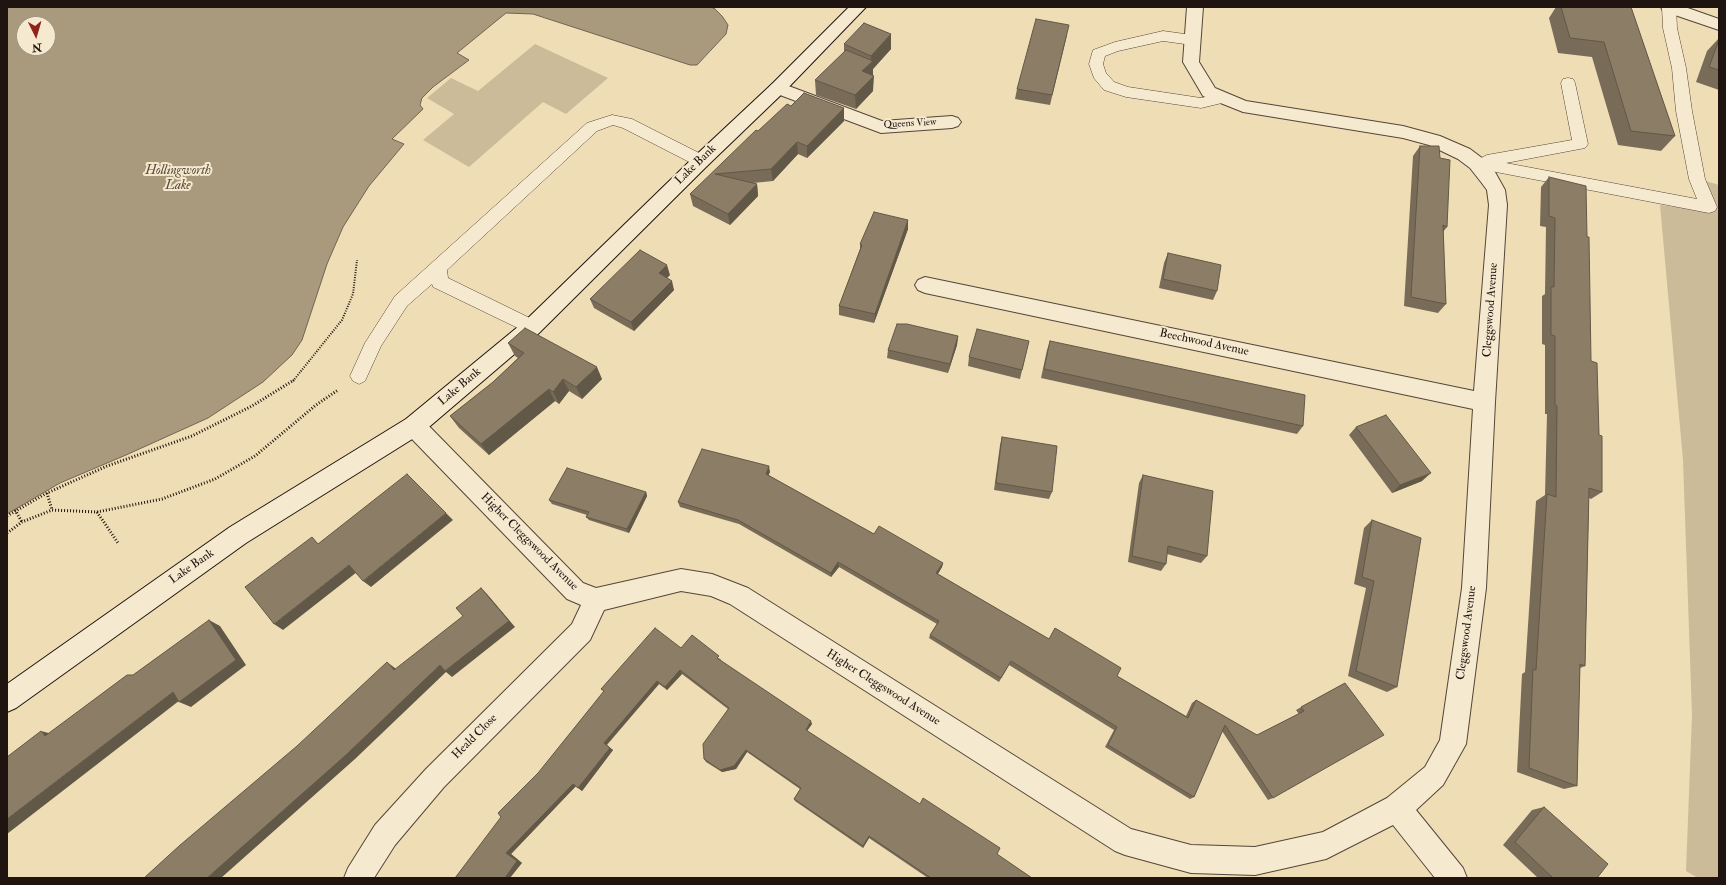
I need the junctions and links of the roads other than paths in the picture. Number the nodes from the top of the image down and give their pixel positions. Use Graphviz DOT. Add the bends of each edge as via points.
graph roads {
  1 [pos="858,7"];
  2 [pos="1195,7"];
  3 [pos="1669,7"];
  4 [pos="1719,26"];
  5 [pos="1192,40"];
  6 [pos="1568,83"];
  7 [pos="778,88"];
  8 [pos="1221,98"];
  9 [pos="952,122"];
  10 [pos="701,161"];
  11 [pos="1476,163"];
  12 [pos="439,268"];
  13 [pos="925,285"];
  14 [pos="532,327"];
  15 [pos="359,376"];
  16 [pos="1484,402"];
  17 [pos="414,426"];
  18 [pos="596,600"];
  19 [pos="7,699"];
  20 [pos="1397,808"];
  21 [pos="358,878"];
  22 [pos="1453,878"];
  1 -- 7 [label="street, Lake Bank"];
  2 -- 5 [label="street, Cleggswood Avenue"];
  3 -- 4 [label="street"];
  3 -- 11 [label="lane" via="1684,112 1696,171 1709,207"];
  5 -- 8 [label="street, Cleggswood Avenue" via="1193,67 1210,92"];
  5 -- 8 [label="lane" via="1163,36 1098,53 1096,64 1099,75 1109,86 1126,92 1201,103"];
  6 -- 11 [label="lane" via="1580,144"];
  7 -- 9 [label="street, Queens View" via="881,127"];
  7 -- 10 [label="street, Lake Bank"];
  8 -- 11 [label="street, Cleggswood Avenue" via="1243,106 1403,132 1434,140 1464,154"];
  10 -- 12 [label="lane" via="627,123 612,120 592,127"];
  10 -- 14 [label="street, Lake Bank"];
  11 -- 16 [label="street, Cleggswood Avenue" via="1496,190 1498,205"];
  12 -- 14 [label="lane" via="439,282"];
  12 -- 15 [label="lane" via="401,301 374,343"];
  13 -- 16 [label="street, Beechwood Avenue"];
  14 -- 17 [label="street, Lake Bank"];
  16 -- 20 [label="street, Cleggswood Avenue" via="1474,588 1453,744 1434,776"];
  17 -- 18 [label="street, Higher Cleggswood Avenue" via="575,591"];
  17 -- 19 [label="street, Lake Bank" via="238,535"];
  18 -- 20 [label="street, Higher Cleggswood Avenue" via="681,580 712,586 738,596 1125,841 1191,859 1255,861 1326,846"];
  18 -- 21 [label="street, Heald Close" via="581,632 435,778 385,835"];
  20 -- 22 [label="street"];
}
